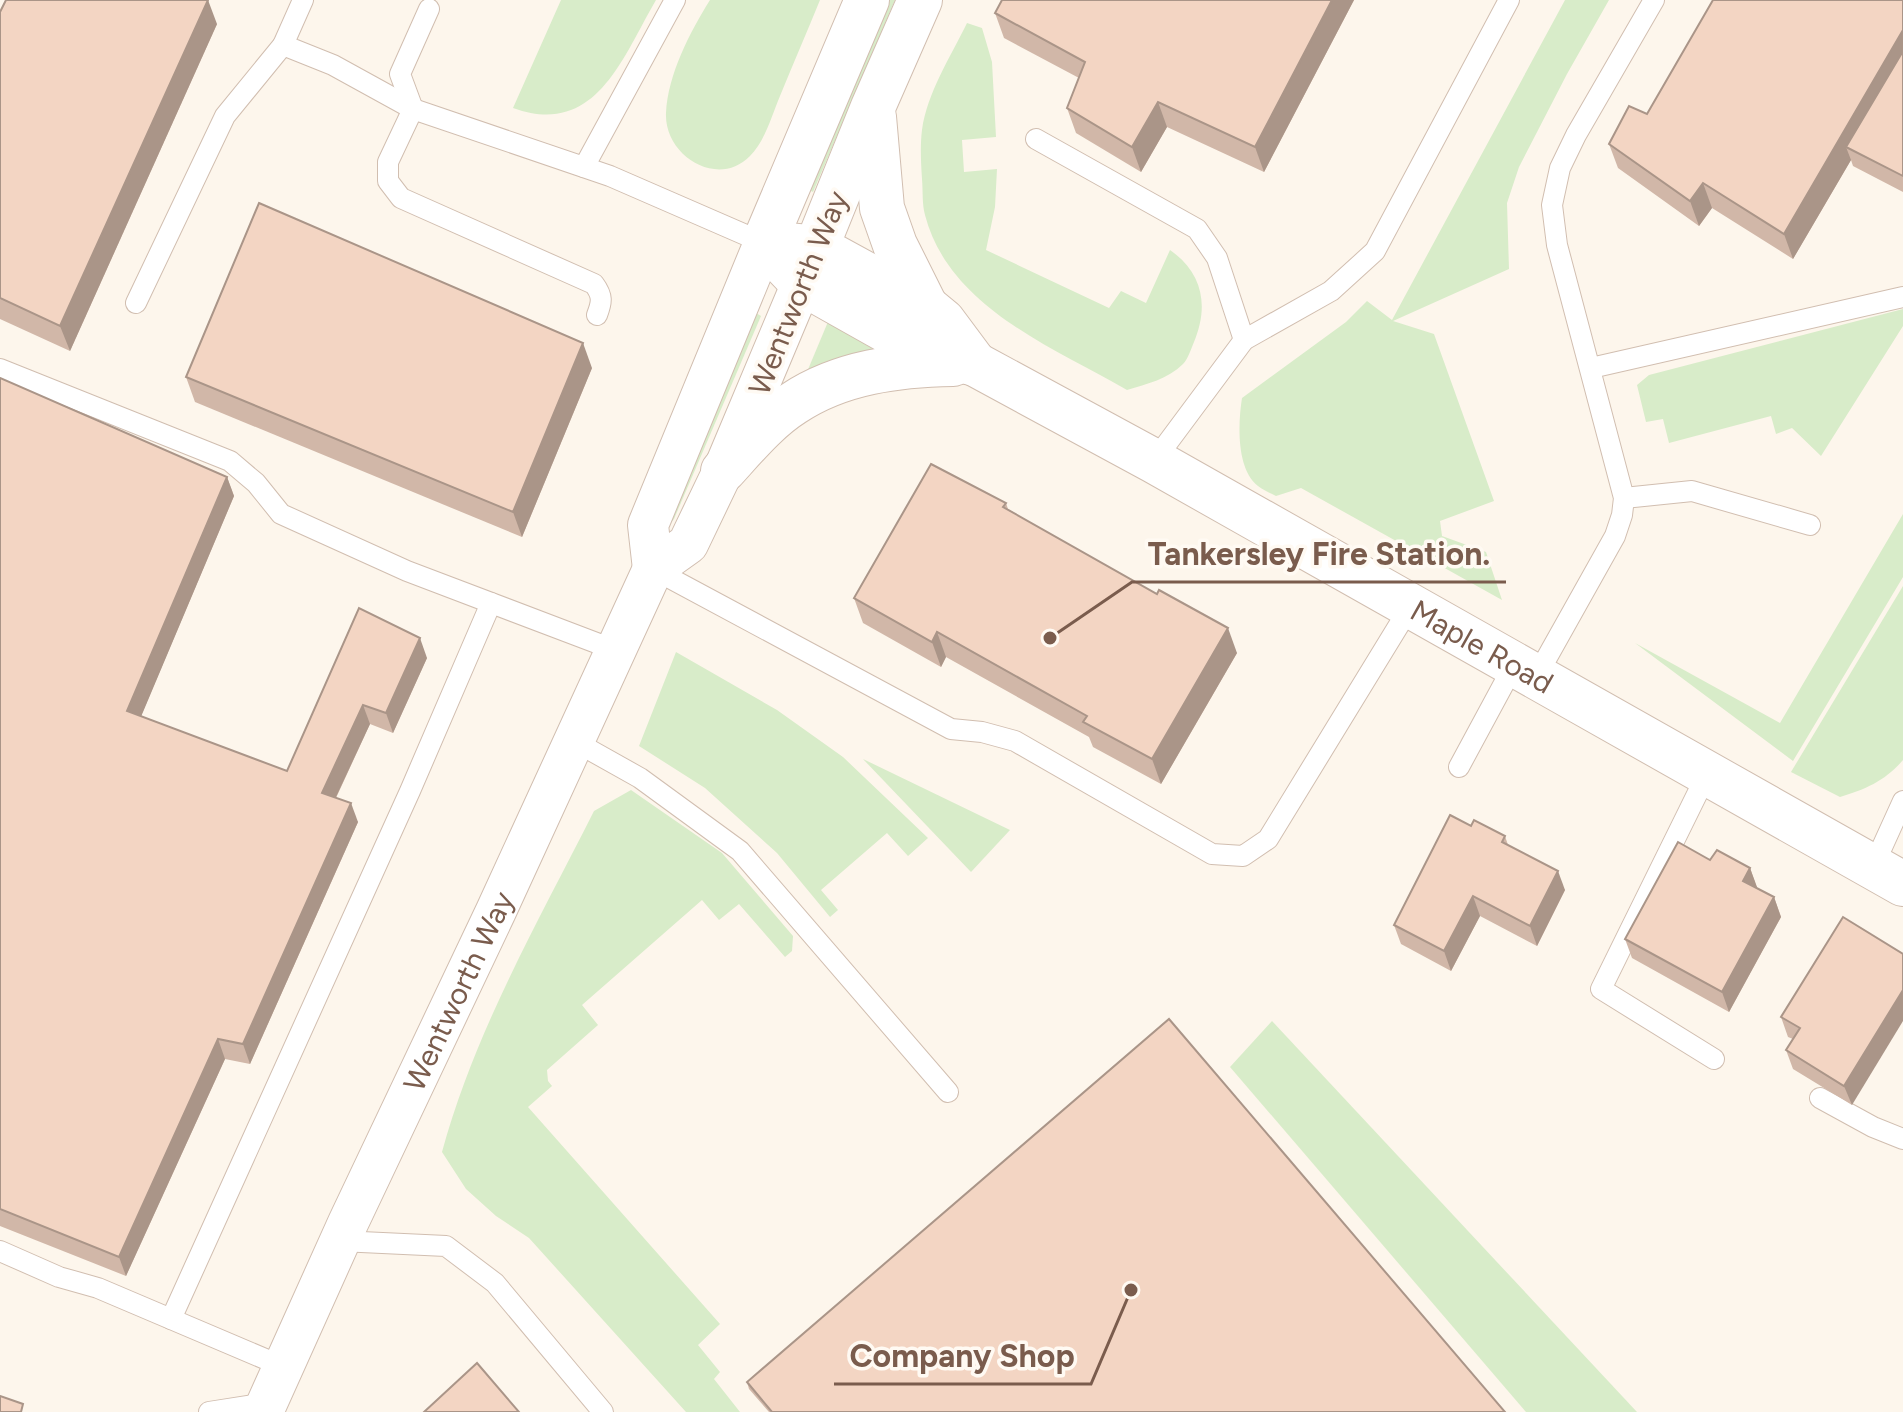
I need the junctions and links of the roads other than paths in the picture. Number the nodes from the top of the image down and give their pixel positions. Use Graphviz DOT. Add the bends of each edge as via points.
graph roads {
  1 [pos="303,0"];
  2 [pos="675,0"];
  3 [pos="867,0"];
  4 [pos="920,0"];
  5 [pos="1509,0"];
  6 [pos="1654,0"];
  7 [pos="429,9"];
  8 [pos="283,45"];
  9 [pos="873,107"];
  10 [pos="413,109"];
  11 [pos="1036,139"];
  12 [pos="584,167"];
  13 [pos="764,243"];
  14 [pos="810,266"];
  15 [pos="1903,297"];
  16 [pos="136,303"];
  17 [pos="926,307"];
  18 [pos="597,315"];
  19 [pos="1244,340"];
  20 [pos="975,364"];
  21 [pos="1591,368"];
  22 [pos="0,369"];
  23 [pos="1154,461"];
  24 [pos="723,471"];
  25 [pos="1624,498"];
  26 [pos="1810,525"];
  27 [pos="653,569"];
  28 [pos="491,603"];
  29 [pos="1410,607"];
  30 [pos="615,650"];
  31 [pos="1525,671"];
  32 [pos="574,741"];
  33 [pos="1459,767"];
  34 [pos="1708,772"];
  35 [pos="1903,801"];
  36 [pos="1888,876"];
  37 [pos="1714,1059"];
  38 [pos="948,1092"];
  39 [pos="1820,1098"];
  40 [pos="1903,1139"];
  41 [pos="340,1241"];
  42 [pos="0,1251"];
  43 [pos="171,1319"];
  44 [pos="284,1367"];
  45 [pos="265,1408"];
  46 [pos="209,1412"];
  47 [pos="603,1412"];
  1 -- 8 [label="lane"];
  2 -- 12 [label="lane"];
  3 -- 13 [label="street, Wentworth Way"];
  4 -- 9 [label="street, Wentworth Way"];
  5 -- 19 [label="lane" via="1375,251 1331,291"];
  6 -- 21 [label="lane" via="1576,135 1560,168 1552,205 1557,245"];
  7 -- 10 [label="lane" via="400,74"];
  8 -- 10 [label="lane" via="333,65"];
  8 -- 16 [label="lane" via="225,116"];
  9 -- 14 [label="street, Wentworth Way"];
  9 -- 17 [label="street" via="882,208"];
  10 -- 12 [label="lane"];
  10 -- 18 [label="lane" via="388,162 388,181 401,198 594,284 602,303"];
  11 -- 19 [label="lane" via="1197,229 1217,258"];
  12 -- 13 [label="lane"];
  13 -- 14 [label="street, Maple Road"];
  13 -- 27 [label="street, Wentworth Way" via="648,525"];
  14 -- 17 [label="street, Maple Road"];
  14 -- 20 [label="street, Maple Road" via="923,351"];
  14 -- 24 [label="street, Wentworth Way"];
  15 -- 21 [label="lane"];
  17 -- 20 [label="street, Maple Road"];
  19 -- 23 [label="lane"];
  20 -- 23 [label="street, Maple Road"];
  20 -- 24 [label="street" via="875,370 832,383 794,403"];
  21 -- 25 [label="lane"];
  22 -- 28 [label="lane" via="230,461 281,514"];
  23 -- 29 [label="street, Maple Road"];
  24 -- 27 [label="street, Wentworth Way" via="688,544"];
  25 -- 26 [label="lane" via="1692,491"];
  25 -- 31 [label="lane" via="1615,536"];
  27 -- 29 [label="lane" via="951,729 1015,741 1212,854 1243,856 1268,839"];
  27 -- 30 [label="street, Wentworth Way"];
  28 -- 30 [label="lane"];
  28 -- 43 [label="lane"];
  29 -- 31 [label="street, Maple Road"];
  30 -- 32 [label="street, Wentworth Way"];
  31 -- 33 [label="lane"];
  31 -- 34 [label="street, Maple Road"];
  32 -- 38 [label="lane" via="640,778 740,851"];
  32 -- 41 [label="street, Wentworth Way"];
  34 -- 36 [label="street, Maple Road"];
  34 -- 37 [label="lane" via="1601,989"];
  35 -- 36 [label="lane"];
  39 -- 40 [label="lane"];
  41 -- 44 [label="street, Wentworth Way"];
  41 -- 47 [label="lane" via="446,1246 495,1283"];
  42 -- 43 [label="lane"];
  43 -- 44 [label="lane"];
  44 -- 45 [label="street, Wentworth Way"];
  45 -- 46 [label="lane"];
}
